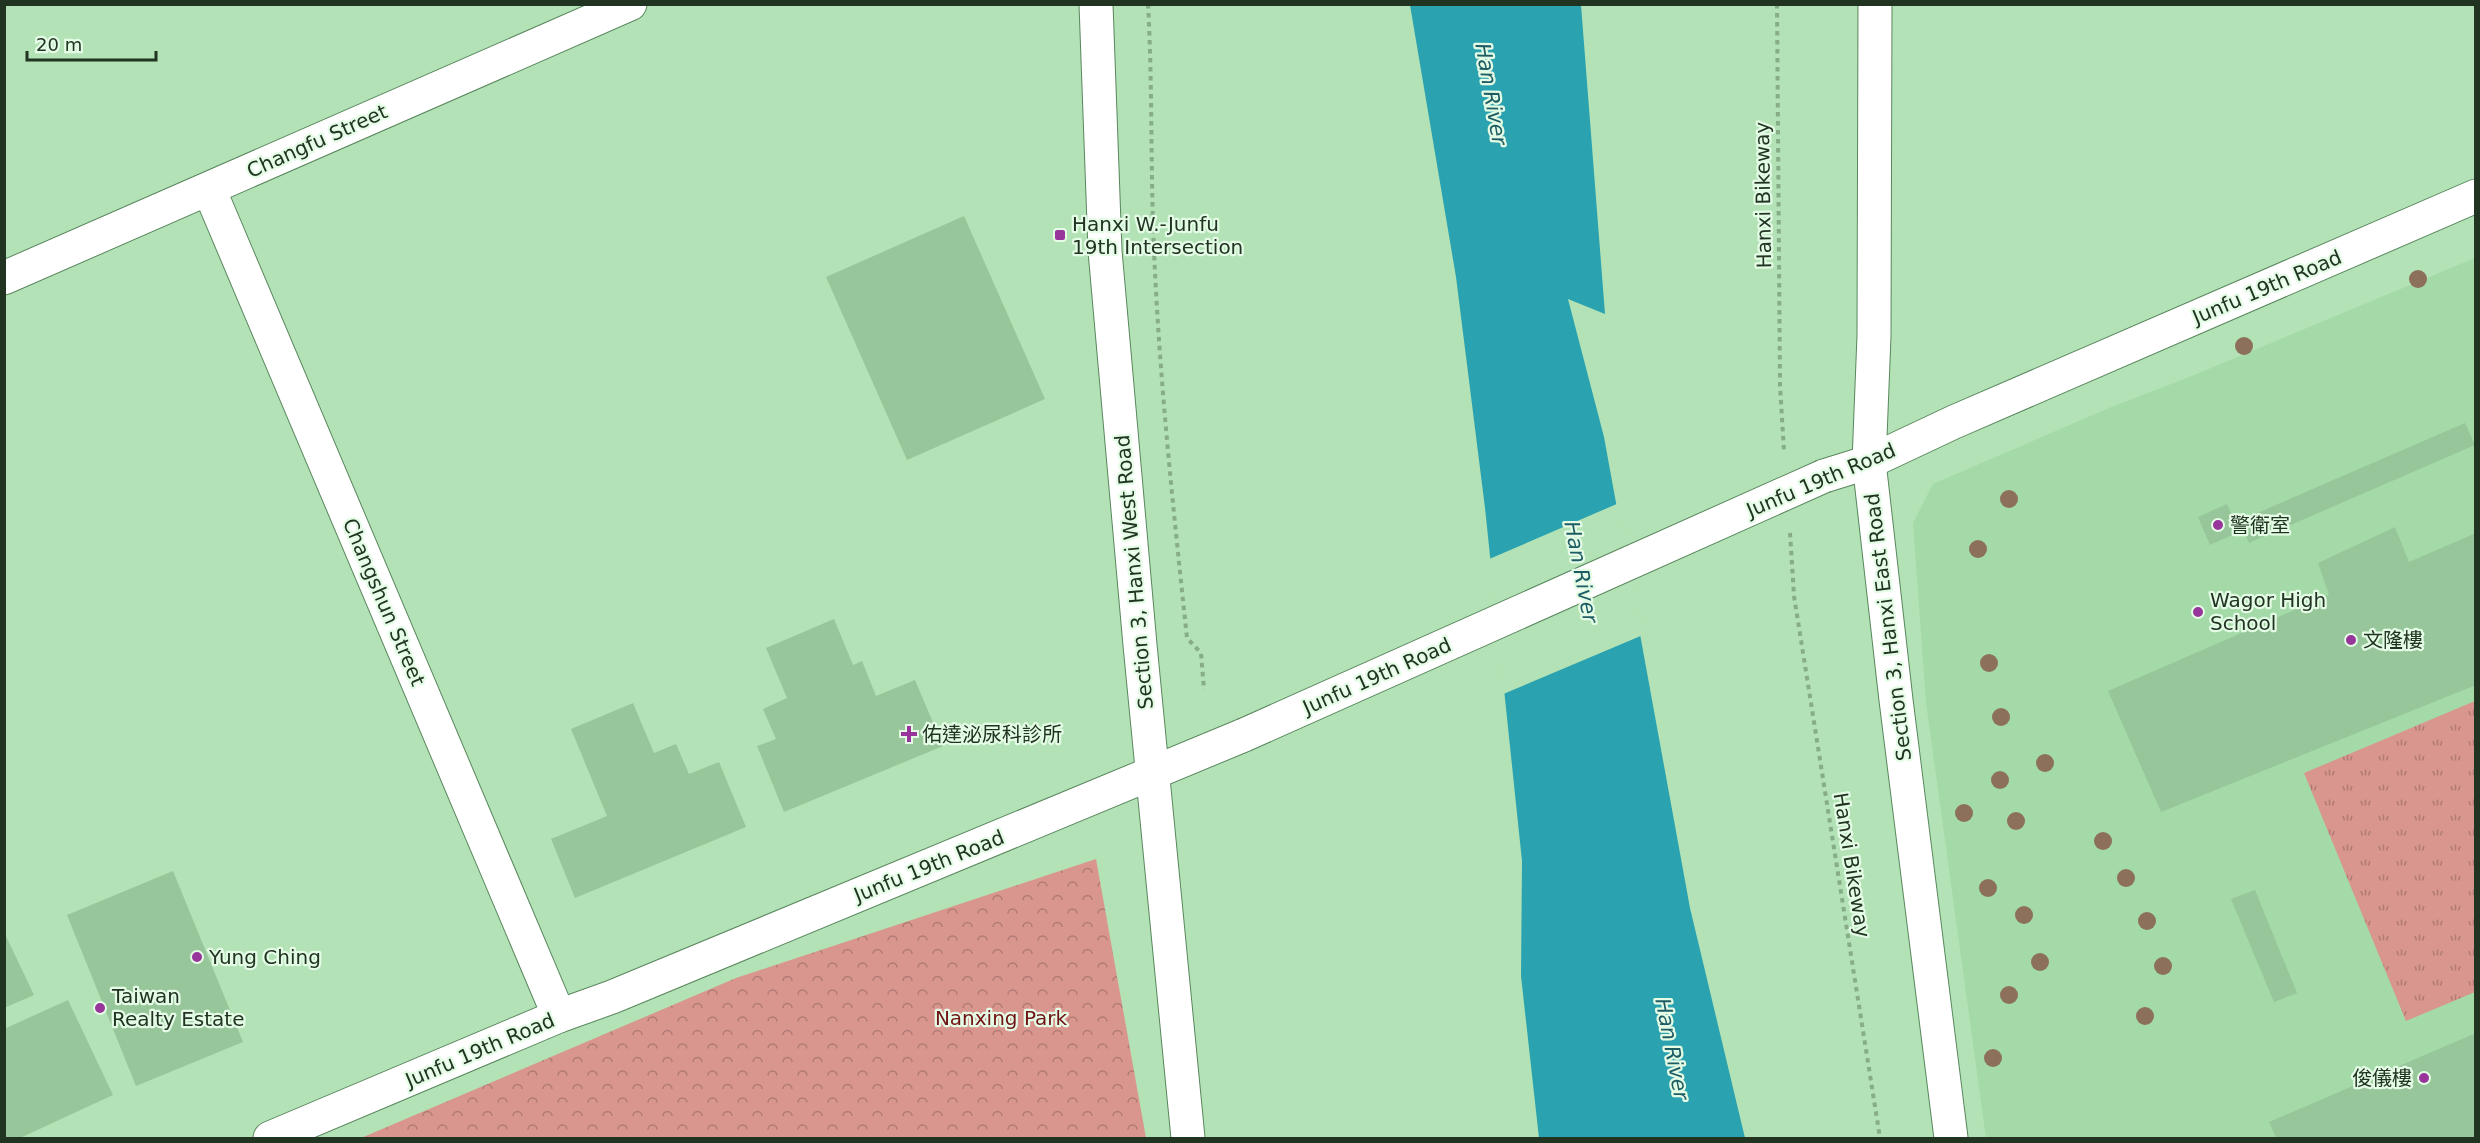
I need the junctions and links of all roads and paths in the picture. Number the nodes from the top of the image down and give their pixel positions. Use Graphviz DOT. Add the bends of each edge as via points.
graph roads {
  1 [pos="630,4"];
  2 [pos="1096,4"];
  3 [pos="1148,4"];
  4 [pos="1777,4"];
  5 [pos="1875,4"];
  6 [pos="209,189"];
  7 [pos="2475,196"];
  8 [pos="4,278"];
  9 [pos="1780,386"];
  10 [pos="1869,462"];
  11 [pos="1794,596"];
  12 [pos="1204,690"];
  13 [pos="1153,773"];
  14 [pos="559,1016"];
  15 [pos="270,1138"];
  16 [pos="1188,1138"];
  17 [pos="1881,1138"];
  18 [pos="1951,1138"];
  1 -- 6 [label="street, Changfu Street"];
  2 -- 13 [label="street, Section 3, Hanxi West Road" via="1105,251"];
  3 -- 12 [label="path" via="1155,270 1170,483 1187,638 1202,653"];
  4 -- 9 [label="path, Hanxi Bikeway"];
  5 -- 10 [label="street, Section 3, Hanxi East Road" via="1874,336"];
  6 -- 8 [label="street, Changfu Street"];
  6 -- 14 [label="street, Changshun Street"];
  7 -- 10 [label="street, Junfu 19th Road"];
  10 -- 13 [label="street, Junfu 19th Road, bridge" via="1824,476"];
  10 -- 18 [label="street, Section 3, Hanxi East Road"];
  11 -- 17 [label="path, Hanxi Bikeway"];
  13 -- 14 [label="street, Junfu 19th Road"];
  13 -- 16 [label="street, Section 3, Hanxi West Road"];
  14 -- 15 [label="street, Junfu 19th Road"];
}
